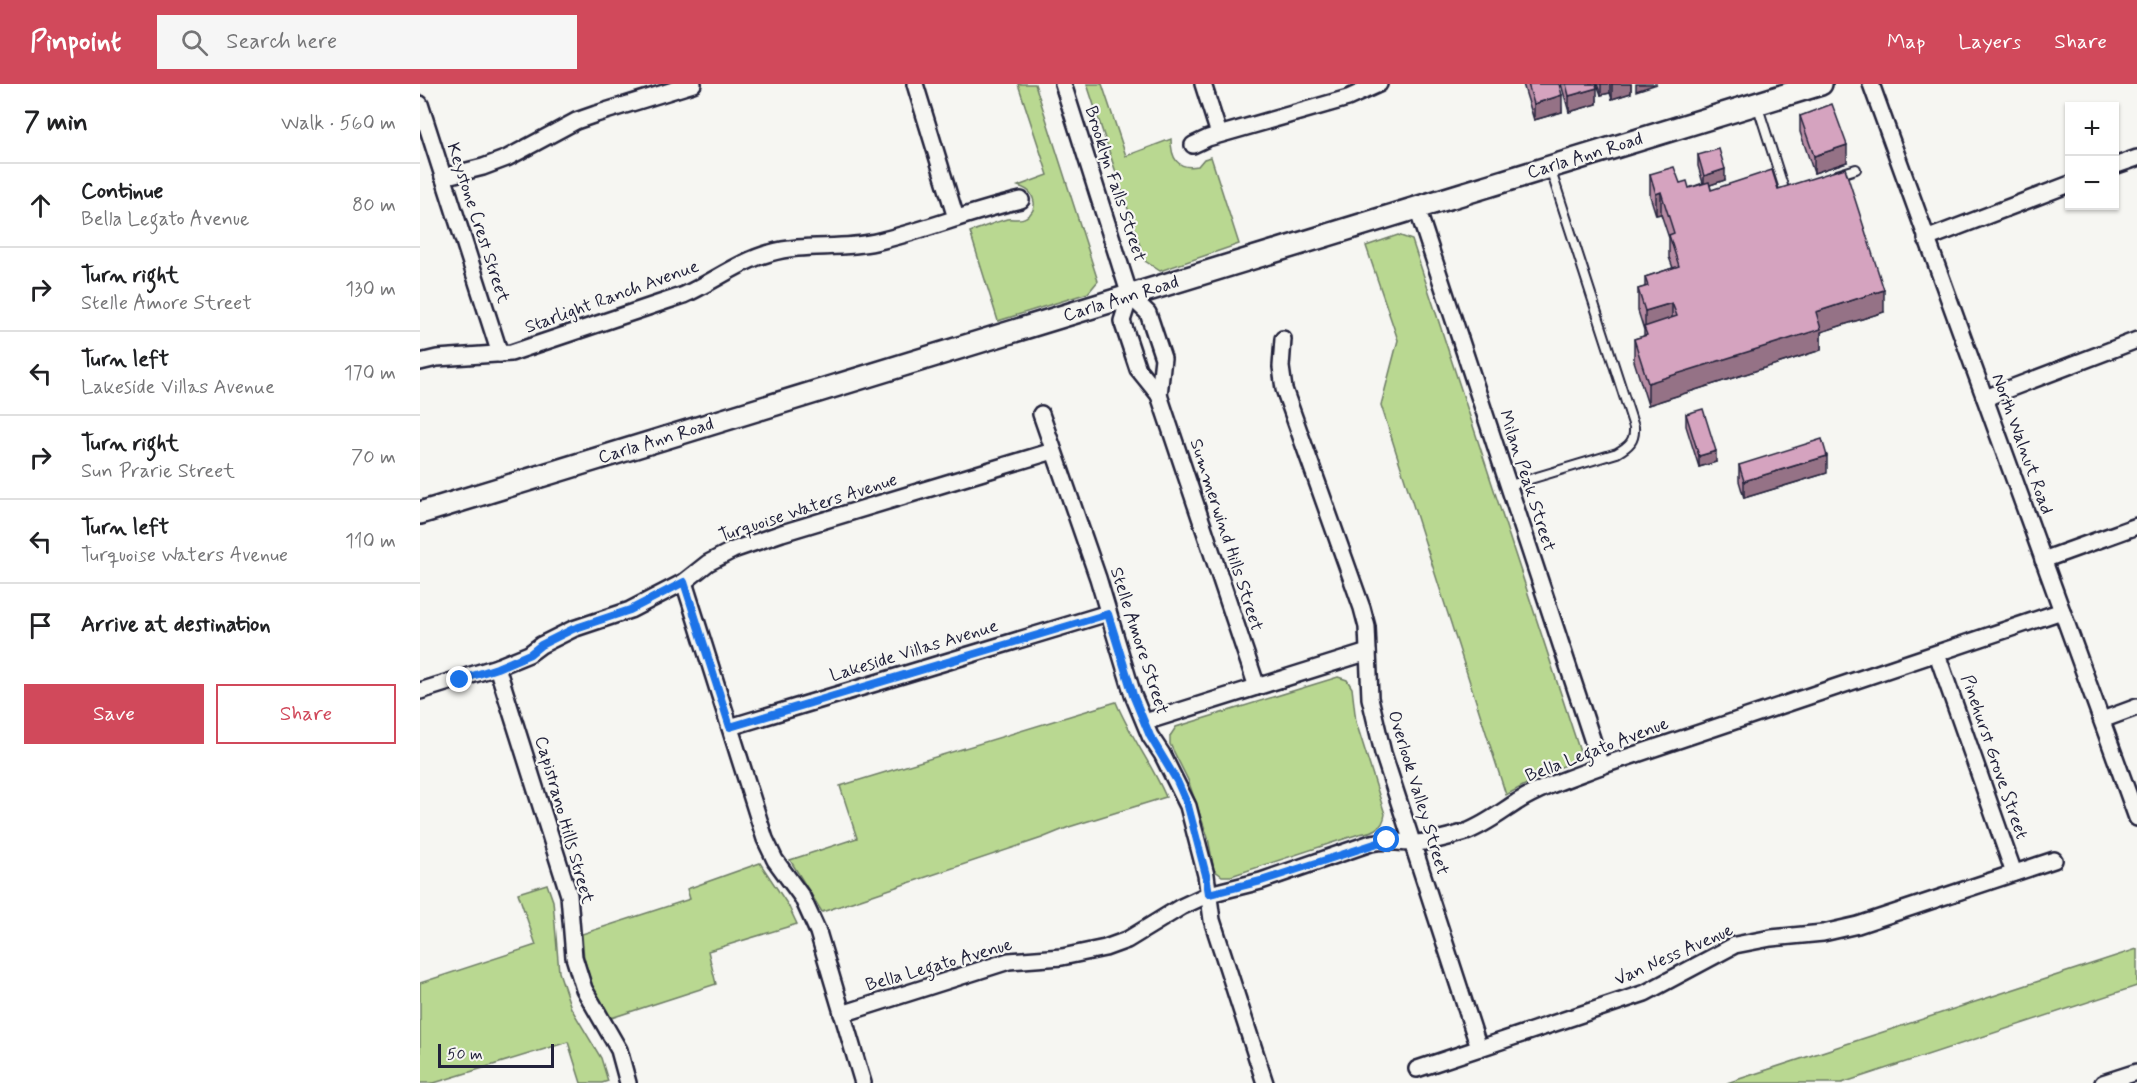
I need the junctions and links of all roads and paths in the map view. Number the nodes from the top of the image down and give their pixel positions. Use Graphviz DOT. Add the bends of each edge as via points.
graph roads {
  1 [pos="693,84"];
  2 [pos="915,84"];
  3 [pos="1063,84"];
  4 [pos="1203,84"];
  5 [pos="1379,84"];
  6 [pos="1821,84"];
  7 [pos="1870,84"];
  8 [pos="1757,103"];
  9 [pos="420,104"];
  10 [pos="1219,134"];
  11 [pos="1193,145"];
  12 [pos="2137,158"];
  13 [pos="2119,165"];
  14 [pos="1550,167"];
  15 [pos="1856,169"];
  16 [pos="443,177"];
  17 [pos="1826,179"];
  18 [pos="2065,186"];
  19 [pos="1795,189"];
  20 [pos="1021,200"];
  21 [pos="1417,208"];
  22 [pos="956,218"];
  23 [pos="1926,239"];
  24 [pos="1130,297"];
  25 [pos="1283,339"];
  26 [pos="2137,340"];
  27 [pos="500,354"];
  28 [pos="420,362"];
  29 [pos="1159,395"];
  30 [pos="1984,398"];
  31 [pos="1041,414"];
  32 [pos="1053,451"];
  33 [pos="1507,486"];
  34 [pos="420,513"];
  35 [pos="2137,526"];
  36 [pos="2043,560"];
  37 [pos="684,582"];
  38 [pos="2062,611"];
  39 [pos="1108,614"];
  40 [pos="1368,652"];
  41 [pos="1937,654"];
  42 [pos="497,668"];
  43 [pos="1257,687"];
  44 [pos="420,691"];
  45 [pos="2137,707"];
  46 [pos="2102,720"];
  47 [pos="1145,722"];
  48 [pos="730,727"];
  49 [pos="1601,766"];
  50 [pos="2137,818"];
  51 [pos="1412,843"];
  52 [pos="2054,860"];
  53 [pos="2014,873"];
  54 [pos="1209,894"];
  55 [pos="842,1014"];
  56 [pos="1479,1048"];
  57 [pos="1417,1069"];
  58 [pos="2137,1072"];
  59 [pos="628,1083"];
  60 [pos="863,1083"];
  61 [pos="1265,1083"];
  62 [pos="2103,1083"];
  1 -- 16 [label="street" via="586,117 507,158"];
  2 -- 22 [label="street"];
  3 -- 24 [label="street, Brooklyn Falls Street"];
  4 -- 10 [label="street"];
  5 -- 10 [label="street" via="1348,98"];
  6 -- 8 [label="street, Carla Ann Road"];
  7 -- 23 [label="street, North Walnut Road"];
  8 -- 14 [label="street, Carla Ann Road"];
  8 -- 19 [label="lane" via="1785,192"];
  9 -- 16 [label="street, Keystone Crest Street"];
  10 -- 11 [label="street"];
  12 -- 13 [label="street"];
  14 -- 21 [label="street, Carla Ann Road"];
  14 -- 33 [label="lane" via="1634,435 1630,446 1617,453"];
  15 -- 17 [label="lane"];
  16 -- 27 [label="street, Keystone Crest Street"];
  18 -- 23 [label="street"];
  20 -- 22 [label="street, Starlight Ranch Avenue"];
  21 -- 24 [label="street, Carla Ann Road"];
  21 -- 33 [label="street, Milan Peak Street"];
  22 -- 27 [label="street, Starlight Ranch Avenue" via="876,242 772,252 684,295"];
  23 -- 30 [label="street, North Walnut Road"];
  24 -- 29 [label="street, Summerwind Hills Street" via="1148,313 1163,358"];
  24 -- 29 [label="street, Summerwind Hills Street" via="1122,321 1138,369"];
  24 -- 34 [label="street, Carla Ann Road"];
  25 -- 40 [label="street, Overlook Valley Street" via="1284,389 1362,608"];
  26 -- 30 [label="street"];
  27 -- 28 [label="street, Starlight Ranch Avenue"];
  29 -- 43 [label="street, Summerwind Hills Street"];
  30 -- 36 [label="street, North Walnut Road"];
  31 -- 32 [label="street, Stelle Amore Street"];
  32 -- 37 [label="street, Turquoise Waters Avenue" via="733,550"];
  32 -- 39 [label="street, Stelle Amore Street"];
  33 -- 49 [label="street, Milan Peak Street"];
  35 -- 36 [label="street"];
  36 -- 38 [label="street, North Walnut Road"];
  37 -- 42 [label="street, Turquoise Waters Avenue" via="630,610 573,629"];
  37 -- 48 [label="street"];
  38 -- 41 [label="street, Bella Legato Avenue"];
  38 -- 46 [label="street, North Walnut Road"];
  39 -- 47 [label="street, Stelle Amore Street"];
  39 -- 48 [label="street, Lakeside Villas Avenue"];
  40 -- 43 [label="street"];
  40 -- 51 [label="street, Overlook Valley Street" via="1375,722"];
  41 -- 49 [label="street, Bella Legato Avenue"];
  41 -- 53 [label="street, Pinehurst Grove Street"];
  42 -- 44 [label="street, Turquoise Waters Avenue"];
  42 -- 59 [label="street, Capistrano Hills Street" via="569,895 574,957 584,989 619,1050"];
  43 -- 47 [label="street"];
  45 -- 46 [label="street"];
  46 -- 50 [label="street, North Walnut Road"];
  47 -- 54 [label="street, Stelle Amore Street" via="1188,806"];
  48 -- 55 [label="street" via="765,839 812,916"];
  49 -- 51 [label="street, Bella Legato Avenue" via="1542,789 1467,831"];
  51 -- 54 [label="street, Bella Legato Avenue" via="1371,843 1261,881"];
  51 -- 56 [label="street, Overlook Valley Street"];
  52 -- 53 [label="street, Van Ness Avenue"];
  53 -- 56 [label="street, Van Ness Avenue" via="1850,927 1735,945 1645,993"];
  54 -- 55 [label="street, Bella Legato Avenue" via="1105,948 1062,957 1009,961"];
  54 -- 61 [label="street, Stelle Amore Street" via="1212,920"];
  55 -- 60 [label="street"];
  56 -- 57 [label="street, Van Ness Avenue"];
  58 -- 62 [label="street"];
}
